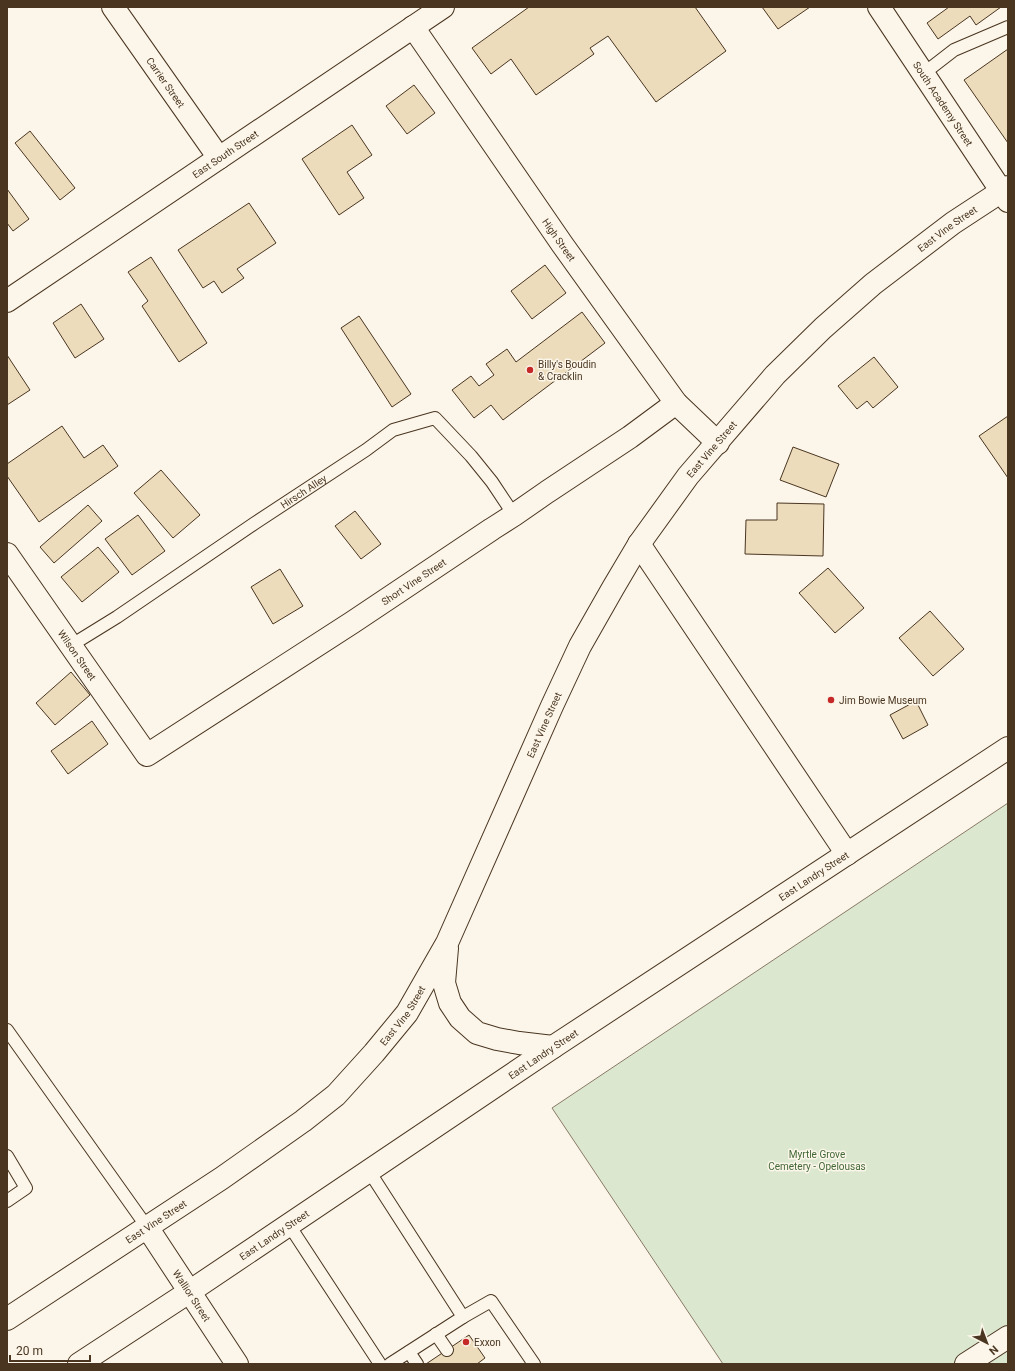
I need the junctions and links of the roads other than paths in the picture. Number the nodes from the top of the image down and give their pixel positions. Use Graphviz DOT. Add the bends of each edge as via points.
graph roads {
  1 [pos="113,7"];
  2 [pos="443,7"];
  3 [pos="879,7"];
  4 [pos="413,26"];
  5 [pos="1008,27"];
  6 [pos="923,74"];
  7 [pos="219,158"];
  8 [pos="1006,193"];
  9 [pos="7,301"];
  10 [pos="676,403"];
  11 [pos="718,443"];
  12 [pos="514,516"];
  13 [pos="639,544"];
  14 [pos="7,554"];
  15 [pos="70,646"];
  16 [pos="1008,748"];
  17 [pos="147,755"];
  18 [pos="846,854"];
  19 [pos="447,943"];
  20 [pos="7,1030"];
  21 [pos="12,1046"];
  22 [pos="553,1046"];
  23 [pos="7,1156"];
  24 [pos="369,1171"];
  25 [pos="7,1201"];
  26 [pos="289,1225"];
  27 [pos="147,1227"];
  28 [pos="189,1292"];
  29 [pos="463,1317"];
  30 [pos="7,1319"];
  31 [pos="436,1334"];
  32 [pos="1008,1337"];
  33 [pos="447,1350"];
  34 [pos="409,1352"];
  35 [pos="529,1362"];
  36 [pos="79,1364"];
  37 [pos="237,1364"];
  38 [pos="380,1364"];
  39 [pos="390,1364"];
  40 [pos="417,1364"];
  41 [pos="966,1364"];
  1 -- 7 [label="main road, Carrier Street"];
  2 -- 4 [label="main road, East South Street"];
  3 -- 6 [label="main road, South Academy Street"];
  4 -- 7 [label="main road, East South Street"];
  4 -- 10 [label="main road, High Street" via="562,244"];
  5 -- 6 [label="lane" via="954,50"];
  6 -- 8 [label="main road, South Academy Street"];
  7 -- 9 [label="main road, East South Street"];
  8 -- 11 [label="main road, East Vine Street" via="952,223 879,279 775,374"];
  10 -- 11 [label="main road, High Street"];
  10 -- 12 [label="main road, Short Vine Street"];
  11 -- 13 [label="main road, East Vine Street" via="688,476"];
  12 -- 15 [label="lane, Hirsch Alley" via="492,482 436,418 393,430 117,617"];
  12 -- 17 [label="main road, Short Vine Street"];
  13 -- 18 [label="main road"];
  13 -- 19 [label="main road, East Vine Street" via="580,646"];
  14 -- 15 [label="main road, Wilson Street"];
  15 -- 17 [label="main road, Wilson Street"];
  16 -- 18 [label="main road, East Landry Street"];
  18 -- 22 [label="main road, East Landry Street"];
  19 -- 22 [label="main road" via="444,983 450,1003 460,1018 477,1033 519,1044"];
  19 -- 27 [label="main road, East Vine Street" via="407,1013 336,1095 228,1174"];
  20 -- 21 [label="lane"];
  21 -- 27 [label="lane"];
  22 -- 24 [label="main road, East Landry Street"];
  23 -- 25 [label="lane" via="26,1188"];
  24 -- 26 [label="main road, East Landry Street"];
  24 -- 29 [label="lane"];
  26 -- 28 [label="main road, East Landry Street"];
  26 -- 38 [label="lane"];
  27 -- 28 [label="main road, Wallior Street"];
  27 -- 30 [label="main road, East Vine Street"];
  28 -- 36 [label="main road, East Landry Street"];
  28 -- 37 [label="main road, Wallior Street"];
  29 -- 31 [label="lane"];
  29 -- 35 [label="lane" via="492,1300"];
  31 -- 33 [label="lane"];
  31 -- 34 [label="lane"];
  32 -- 41 [label="main road"];
  34 -- 39 [label="lane"];
  34 -- 40 [label="lane"];
}
